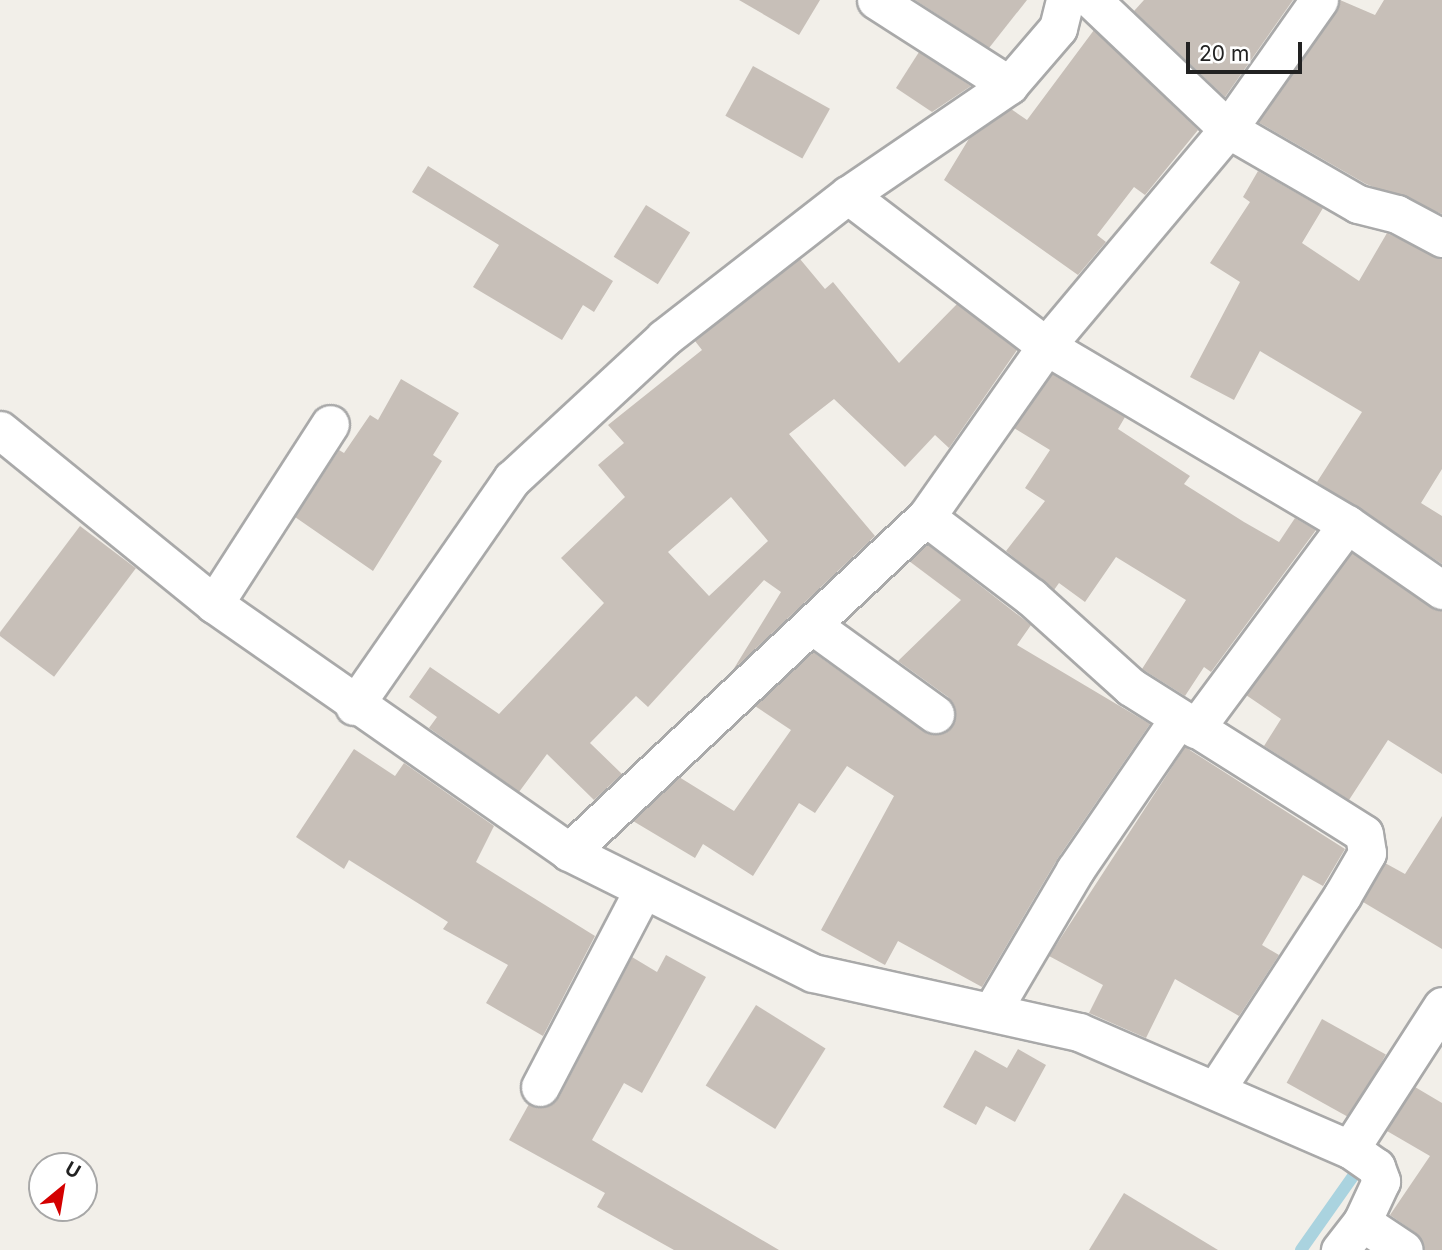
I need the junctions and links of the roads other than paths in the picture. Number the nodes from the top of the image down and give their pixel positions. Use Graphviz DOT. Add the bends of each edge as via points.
graph roads {
  1 [pos="876,0"];
  2 [pos="1065,0"];
  3 [pos="1092,0"];
  4 [pos="1319,0"];
  5 [pos="1009,85"];
  6 [pos="1228,129"];
  7 [pos="848,195"];
  8 [pos="1442,238"];
  9 [pos="1045,346"];
  10 [pos="330,424"];
  11 [pos="0,430"];
  12 [pos="926,517"];
  13 [pos="1347,524"];
  14 [pos="1442,590"];
  15 [pos="214,604"];
  16 [pos="812,625"];
  17 [pos="354,706"];
  18 [pos="934,714"];
  19 [pos="1187,724"];
  20 [pos="569,852"];
  21 [pos="643,890"];
  22 [pos="1442,1006"];
  23 [pos="992,1011"];
  24 [pos="540,1087"];
  25 [pos="1217,1088"];
  26 [pos="1360,1156"];
  27 [pos="1351,1236"];
  28 [pos="1404,1250"];
  1 -- 5 [label="street"];
  2 -- 5 [label="street" via="1058,28"];
  3 -- 6 [label="street"];
  4 -- 6 [label="street"];
  5 -- 7 [label="street"];
  6 -- 8 [label="street" via="1359,204 1397,214"];
  6 -- 9 [label="street"];
  7 -- 9 [label="street"];
  7 -- 17 [label="street" via="664,338 512,478"];
  9 -- 12 [label="street"];
  9 -- 13 [label="street"];
  10 -- 15 [label="street"];
  11 -- 15 [label="street"];
  12 -- 16 [label="street"];
  12 -- 19 [label="street" via="1031,597 1130,687"];
  13 -- 14 [label="street"];
  13 -- 19 [label="street"];
  15 -- 17 [label="street"];
  16 -- 18 [label="street"];
  16 -- 20 [label="street"];
  17 -- 20 [label="street"];
  19 -- 23 [label="street" via="1075,870"];
  19 -- 25 [label="street" via="1356,826 1366,842 1342,896"];
  20 -- 21 [label="street"];
  21 -- 23 [label="street" via="813,973"];
  21 -- 24 [label="street"];
  22 -- 26 [label="street"];
  23 -- 25 [label="street" via="1079,1032"];
  25 -- 26 [label="street"];
  26 -- 27 [label="street" via="1380,1189"];
  27 -- 28 [label="street"];
}
